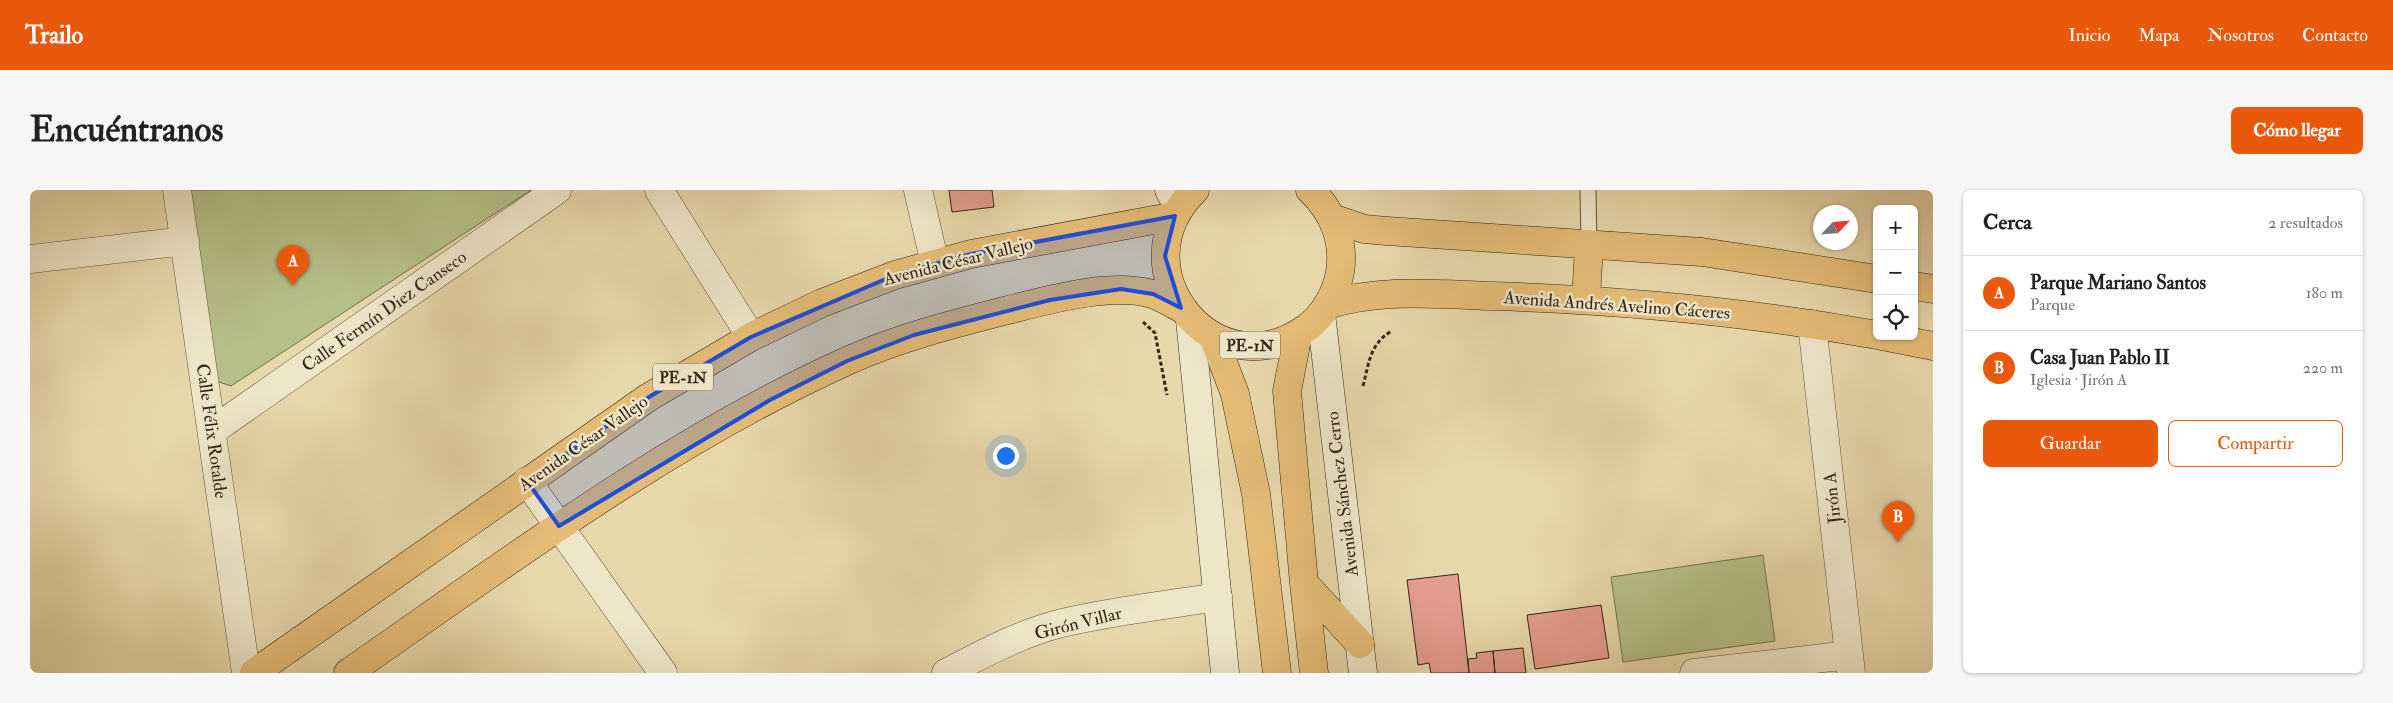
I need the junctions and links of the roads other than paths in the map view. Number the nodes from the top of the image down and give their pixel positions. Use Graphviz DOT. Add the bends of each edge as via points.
graph roads {
  1 [pos="177,190"];
  2 [pos="557,190"];
  3 [pos="659,190"];
  4 [pos="918,190"];
  5 [pos="1588,190"];
  6 [pos="1182,199"];
  7 [pos="1320,200"];
  8 [pos="184,241"];
  9 [pos="1589,246"];
  10 [pos="30,259"];
  11 [pos="934,264"];
  12 [pos="1873,278"];
  13 [pos="1918,287"];
  14 [pos="1933,289"];
  15 [pos="1586,299"];
  16 [pos="1324,310"];
  17 [pos="1186,314"];
  18 [pos="1812,324"];
  19 [pos="1298,334"];
  20 [pos="1873,334"];
  21 [pos="1213,336"];
  22 [pos="752,337"];
  23 [pos="1902,340"];
  24 [pos="1933,346"];
  25 [pos="212,431"];
  26 [pos="527,481"];
  27 [pos="559,526"];
  28 [pos="1304,583"];
  29 [pos="1218,597"];
  30 [pos="1360,644"];
  31 [pos="1850,664"];
  32 [pos="246,673"];
  33 [pos="254,673"];
  34 [pos="348,673"];
  35 [pos="663,673"];
  36 [pos="946,673"];
  37 [pos="1225,673"];
  38 [pos="1277,673"];
  39 [pos="1314,673"];
  40 [pos="1363,673"];
  41 [pos="1694,673"];
  1 -- 8 [label="street, Calle Félix Rotalde"];
  2 -- 25 [label="street, Calle Fermín Diez Canseco"];
  3 -- 22 [label="street"];
  4 -- 11 [label="street"];
  5 -- 9 [label="lane"];
  6 -- 11 [label="main road, Avenida César Vallejo / PE-1N"];
  6 -- 17 [label="main road, PE-1N" via="1166,242 1166,270 1172,290"];
  7 -- 9 [label="main road" via="1364,229"];
  7 -- 16 [label="main road, PE-1N" via="1338,232 1341,263 1336,285"];
  8 -- 10 [label="street"];
  8 -- 25 [label="street, Calle Félix Rotalde"];
  9 -- 12 [label="main road" via="1702,252"];
  9 -- 15 [label="main road"];
  11 -- 22 [label="main road, Avenida César Vallejo / PE-1N" via="895,274"];
  13 -- 14 [label="main road"];
  15 -- 16 [label="main road, Avenida Andrés Avelino Cáceres" via="1390,293 1353,297"];
  15 -- 18 [label="main road, Avenida Andrés Avelino Cáceres"];
  16 -- 19 [label="main road, PE-1N"];
  16 -- 30 [label="street, Avenida Sánchez Cerro"];
  17 -- 21 [label="main road, PE-1N"];
  17 -- 27 [label="main road, PE-1N" via="1153,294 1121,289 1050,300 914,335 847,361 770,400 674,454"];
  17 -- 29 [label="street" via="1200,405"];
  18 -- 20 [label="main road, Avenida Andrés Avelino Cáceres"];
  18 -- 31 [label="street, Jirón A"];
  19 -- 21 [label="main road, PE-1N" via="1256,346"];
  19 -- 28 [label="main road" via="1287,391"];
  21 -- 38 [label="main road" via="1235,394 1256,494"];
  22 -- 26 [label="main road, Avenida César Vallejo / PE-1N" via="650,397"];
  23 -- 24 [label="main road"];
  25 -- 32 [label="street, Calle Félix Rotalde"];
  26 -- 27 [label="street"];
  26 -- 33 [label="main road, Avenida César Vallejo / PE-1N"];
  27 -- 34 [label="main road, PE-1N"];
  27 -- 35 [label="street"];
  28 -- 30 [label="main road"];
  28 -- 39 [label="main road"];
  29 -- 36 [label="street, Girón Villar" via="1060,623 1000,644"];
  29 -- 37 [label="street"];
  30 -- 40 [label="street, Avenida Sánchez Cerro"];
  31 -- 41 [label="street"];
}
